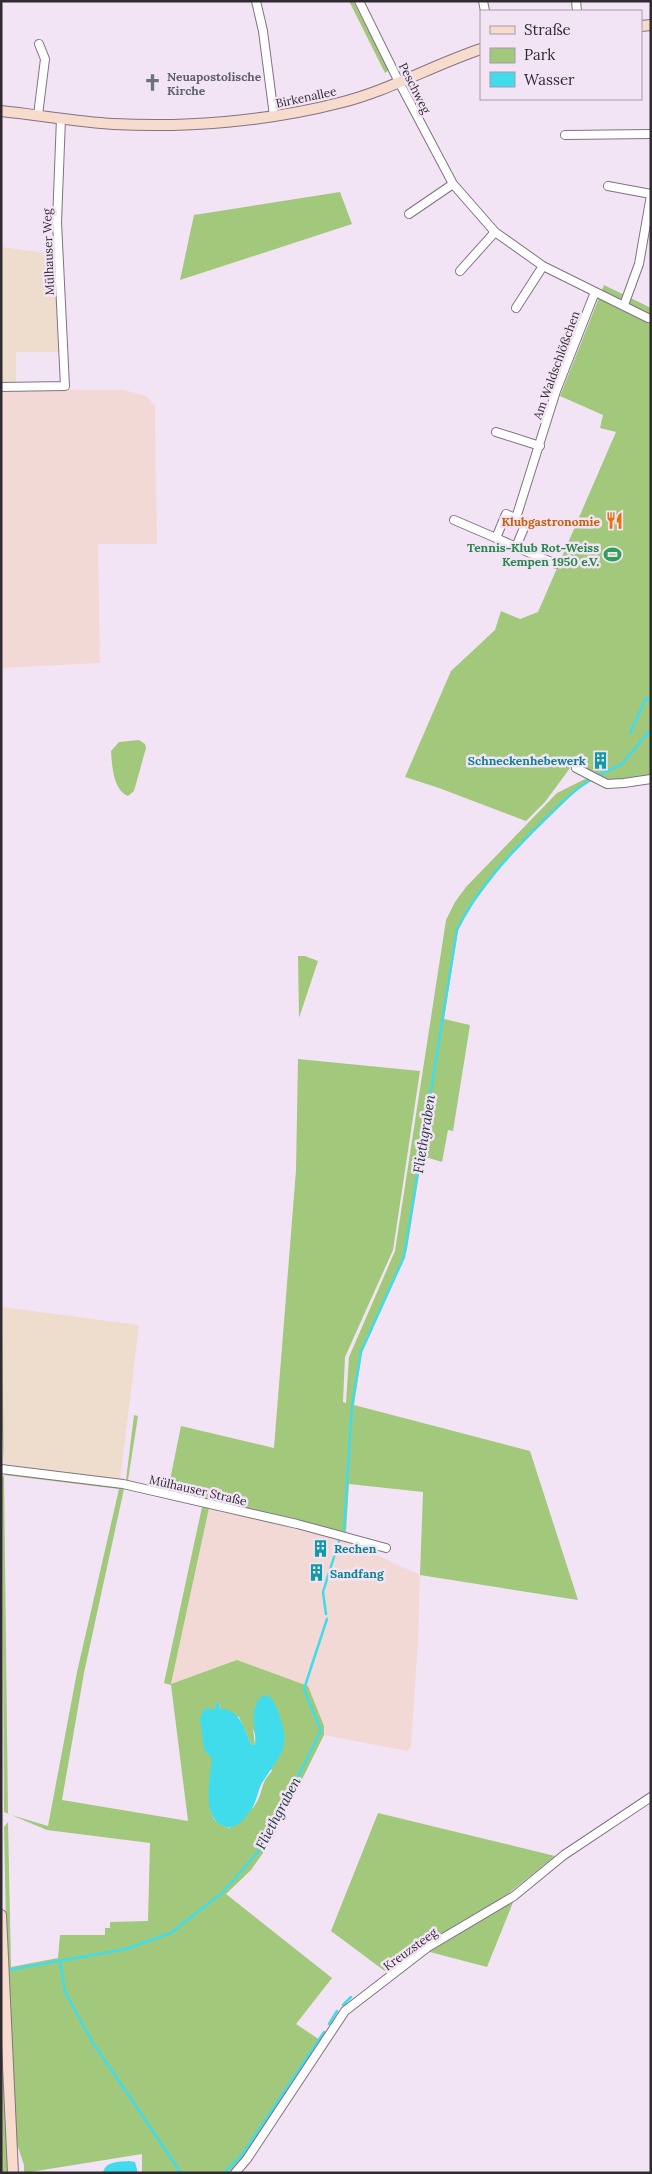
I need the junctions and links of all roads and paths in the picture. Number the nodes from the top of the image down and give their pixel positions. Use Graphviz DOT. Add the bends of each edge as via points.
graph roads {
  1 [pos="256,1"];
  2 [pos="359,1"];
  3 [pos="39,44"];
  4 [pos="480,49"];
  5 [pos="399,82"];
  6 [pos="1,111"];
  7 [pos="38,115"];
  8 [pos="274,116"];
  9 [pos="61,118"];
  10 [pos="651,134"];
  11 [pos="565,135"];
  12 [pos="454,184"];
  13 [pos="608,186"];
  14 [pos="651,195"];
  15 [pos="409,214"];
  16 [pos="495,232"];
  17 [pos="543,266"];
  18 [pos="460,271"];
  19 [pos="595,292"];
  20 [pos="624,304"];
  21 [pos="516,308"];
  22 [pos="648,318"];
  23 [pos="1,387"];
  24 [pos="496,432"];
  25 [pos="540,446"];
  26 [pos="516,518"];
  27 [pos="454,520"];
  28 [pos="496,538"];
  29 [pos="516,547"];
  30 [pos="556,564"];
  31 [pos="576,768"];
  32 [pos="651,779"];
  33 [pos="1,1469"];
  34 [pos="386,1548"];
  35 [pos="651,1797"];
  36 [pos="1,1915"];
  37 [pos="13,2173"];
  38 [pos="235,2173"];
  1 -- 8 [label="street"];
  2 -- 5 [label="street, Peschweg"];
  3 -- 7 [label="street" via="45,59"];
  4 -- 5 [label="street, Birkenallee"];
  5 -- 8 [label="street, Birkenallee" via="340,103"];
  5 -- 12 [label="street, Peschweg"];
  6 -- 7 [label="street, Birkenallee"];
  7 -- 9 [label="street, Birkenallee"];
  8 -- 9 [label="street, Birkenallee" via="176,124 115,124"];
  9 -- 23 [label="street, Mülhauser Weg" via="56,222 65,386"];
  10 -- 11 [label="street"];
  12 -- 15 [label="street"];
  12 -- 16 [label="street, Peschweg"];
  13 -- 14 [label="street"];
  14 -- 20 [label="street" via="640,264"];
  16 -- 17 [label="street, Peschweg"];
  16 -- 18 [label="street"];
  17 -- 19 [label="street, Peschweg"];
  17 -- 21 [label="street"];
  19 -- 20 [label="street, Peschweg"];
  19 -- 25 [label="street, Am Waldschlößchen" via="556,391"];
  20 -- 22 [label="street, Peschweg"];
  24 -- 25 [label="street"];
  25 -- 26 [label="street, Am Waldschlößchen"];
  26 -- 28 [label="street" via="506,514"];
  26 -- 29 [label="street" via="526,523"];
  27 -- 28 [label="street"];
  28 -- 29 [label="street"];
  29 -- 30 [label="street"];
  31 -- 32 [label="street" via="607,784"];
  33 -- 34 [label="street, Mülhauser Straße" via="123,1484"];
  35 -- 38 [label="street, Kreuzsteeg" via="564,1855 514,1896 428,1947 345,2011"];
  36 -- 37 [label="street"];
}
